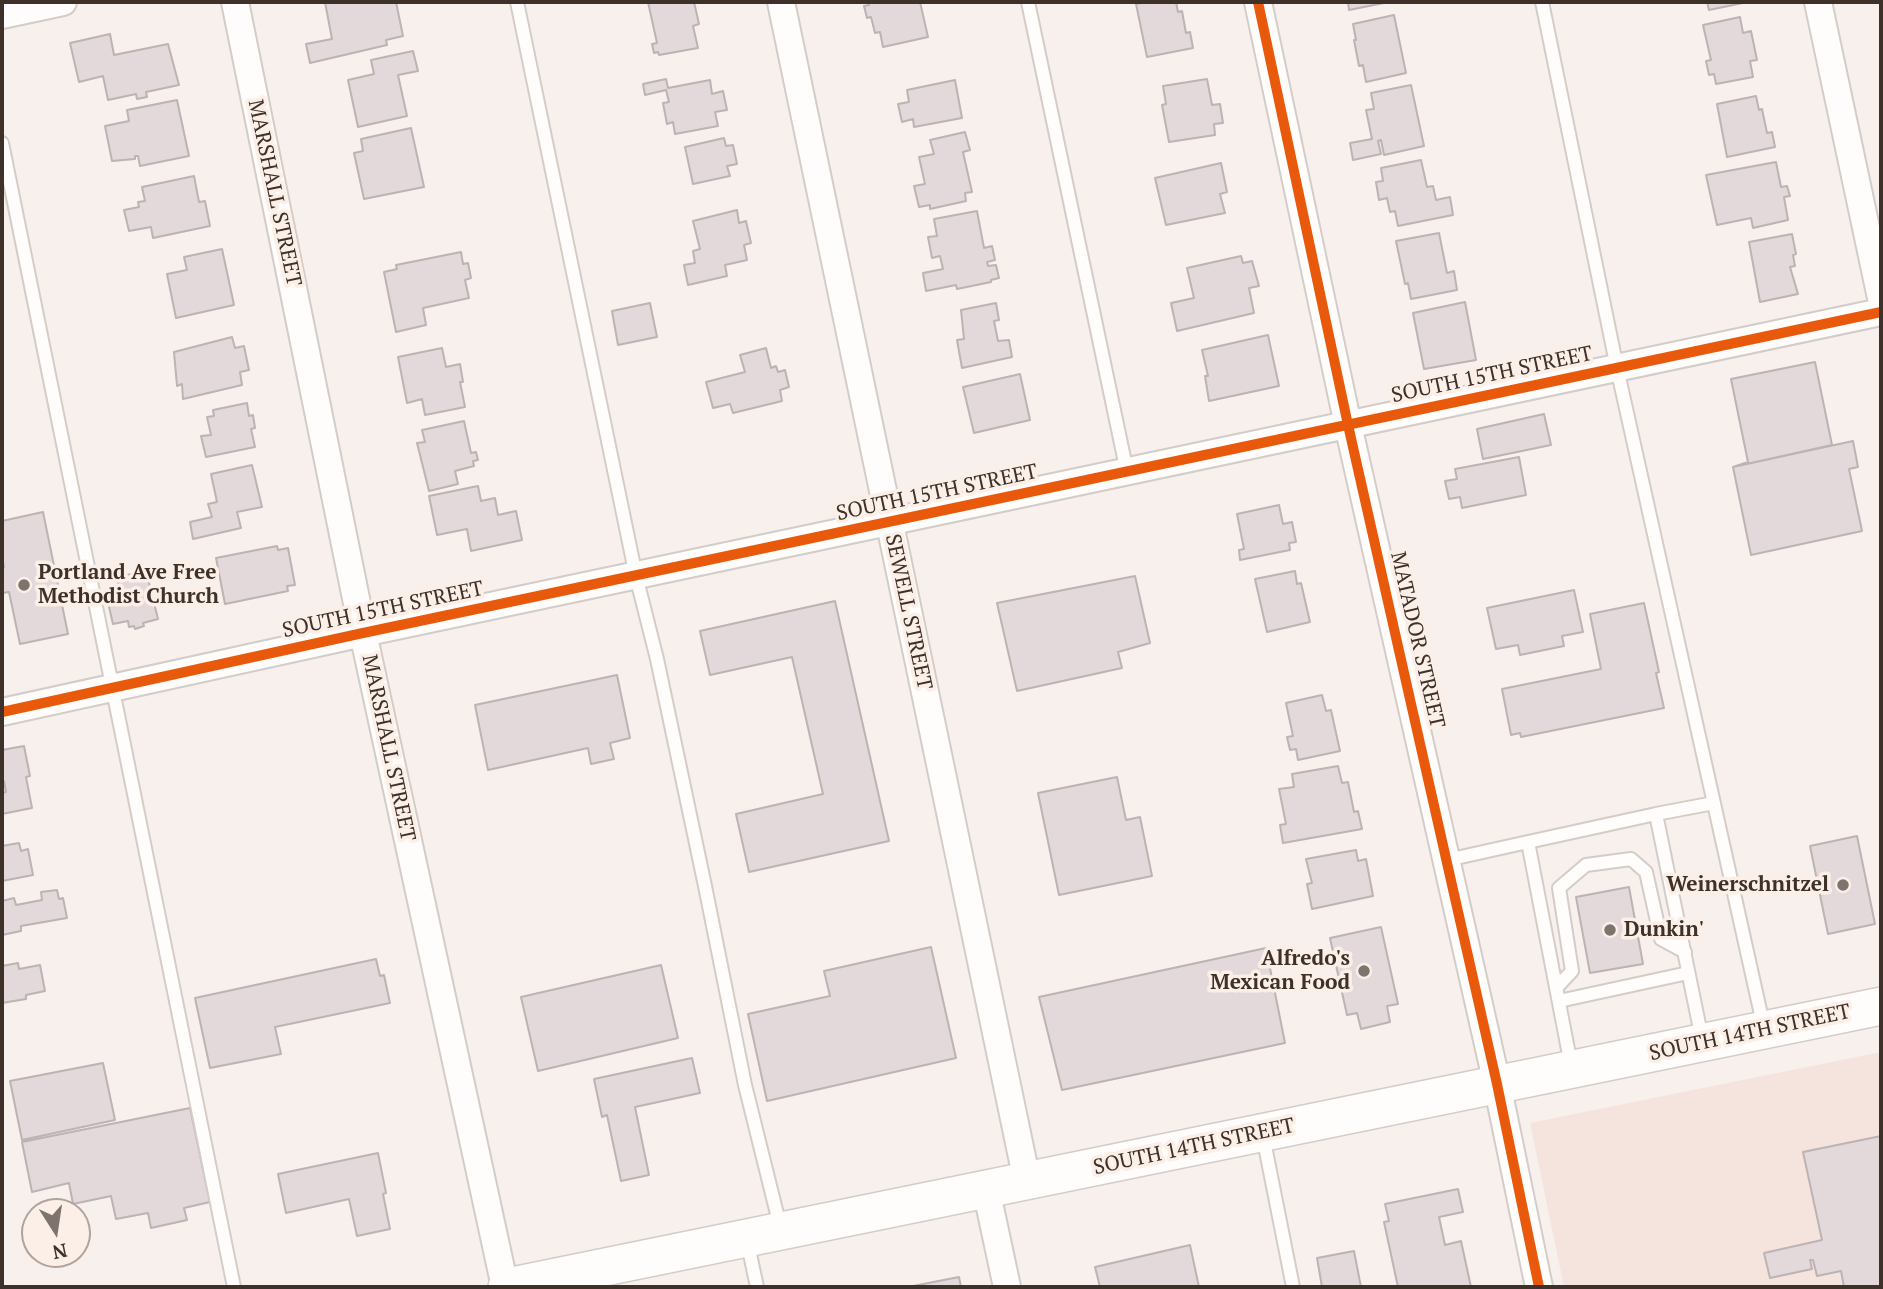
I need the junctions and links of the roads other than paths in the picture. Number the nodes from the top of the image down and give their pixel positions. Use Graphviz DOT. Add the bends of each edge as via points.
graph roads {
  1 [pos="63,2"];
  2 [pos="235,2"];
  3 [pos="517,2"];
  4 [pos="782,2"];
  5 [pos="1028,2"];
  6 [pos="1258,2"];
  7 [pos="1542,2"];
  8 [pos="1818,2"];
  9 [pos="2,15"];
  10 [pos="2,143"];
  11 [pos="1881,298"];
  12 [pos="1881,312"];
  13 [pos="1617,368"];
  14 [pos="1348,425"];
  15 [pos="1127,472"];
  16 [pos="889,523"];
  17 [pos="636,576"];
  18 [pos="363,633"];
  19 [pos="113,688"];
  20 [pos="2,712"];
  21 [pos="1714,803"];
  22 [pos="1656,814"];
  23 [pos="1528,842"];
  24 [pos="1447,860"];
  25 [pos="1685,952"];
  26 [pos="1688,974"];
  27 [pos="1557,987"];
  28 [pos="1559,1001"];
  29 [pos="1881,1006"];
  30 [pos="1764,1030"];
  31 [pos="1703,1042"];
  32 [pos="1572,1069"];
  33 [pos="1497,1084"];
  34 [pos="1262,1133"];
  35 [pos="1027,1181"];
  36 [pos="986,1189"];
  37 [pos="764,1235"];
  38 [pos="234,1287"];
  39 [pos="506,1287"];
  40 [pos="757,1287"];
  41 [pos="1007,1287"];
  42 [pos="1293,1287"];
  43 [pos="1539,1287"];
  1 -- 9 [label="street"];
  2 -- 18 [label="street, MARSHALL STREET"];
  3 -- 17 [label="lane"];
  4 -- 16 [label="street, SEWELL STREET"];
  5 -- 15 [label="lane"];
  6 -- 14 [label="street, MATADOR STREET"];
  7 -- 13 [label="lane"];
  8 -- 11 [label="street"];
  10 -- 19 [label="lane"];
  12 -- 13 [label="street, SOUTH 15TH STREET"];
  13 -- 14 [label="street, SOUTH 15TH STREET"];
  13 -- 21 [label="lane"];
  14 -- 15 [label="street, SOUTH 15TH STREET"];
  14 -- 24 [label="street, MATADOR STREET"];
  15 -- 16 [label="street, SOUTH 15TH STREET"];
  16 -- 17 [label="street, SOUTH 15TH STREET"];
  16 -- 35 [label="street, SEWELL STREET"];
  17 -- 18 [label="street, SOUTH 15TH STREET"];
  17 -- 37 [label="lane" via="745,1085"];
  18 -- 19 [label="street, SOUTH 15TH STREET"];
  18 -- 39 [label="street, MARSHALL STREET"];
  19 -- 20 [label="street, SOUTH 15TH STREET"];
  19 -- 38 [label="lane"];
  21 -- 22 [label="lane"];
  21 -- 30 [label="lane"];
  22 -- 23 [label="lane"];
  22 -- 25 [label="lane"];
  23 -- 24 [label="lane"];
  23 -- 27 [label="lane"];
  24 -- 33 [label="street, MATADOR STREET"];
  25 -- 26 [label="lane"];
  25 -- 27 [label="lane" via="1661,939 1646,872 1631,859 1586,865 1559,888 1572,971"];
  26 -- 28 [label="lane"];
  26 -- 31 [label="lane"];
  27 -- 28 [label="lane"];
  28 -- 32 [label="lane"];
  29 -- 30 [label="main road, SOUTH 14TH STREET"];
  30 -- 31 [label="main road, SOUTH 14TH STREET"];
  31 -- 32 [label="main road, SOUTH 14TH STREET"];
  32 -- 33 [label="main road, SOUTH 14TH STREET"];
  33 -- 34 [label="main road, SOUTH 14TH STREET"];
  33 -- 43 [label="street, MATADOR STREET"];
  34 -- 35 [label="main road, SOUTH 14TH STREET"];
  34 -- 42 [label="lane"];
  35 -- 36 [label="main road, SOUTH 14TH STREET"];
  36 -- 37 [label="main road, SOUTH 14TH STREET"];
  36 -- 41 [label="street"];
  37 -- 39 [label="main road, SOUTH 14TH STREET"];
  37 -- 40 [label="lane"];
}
